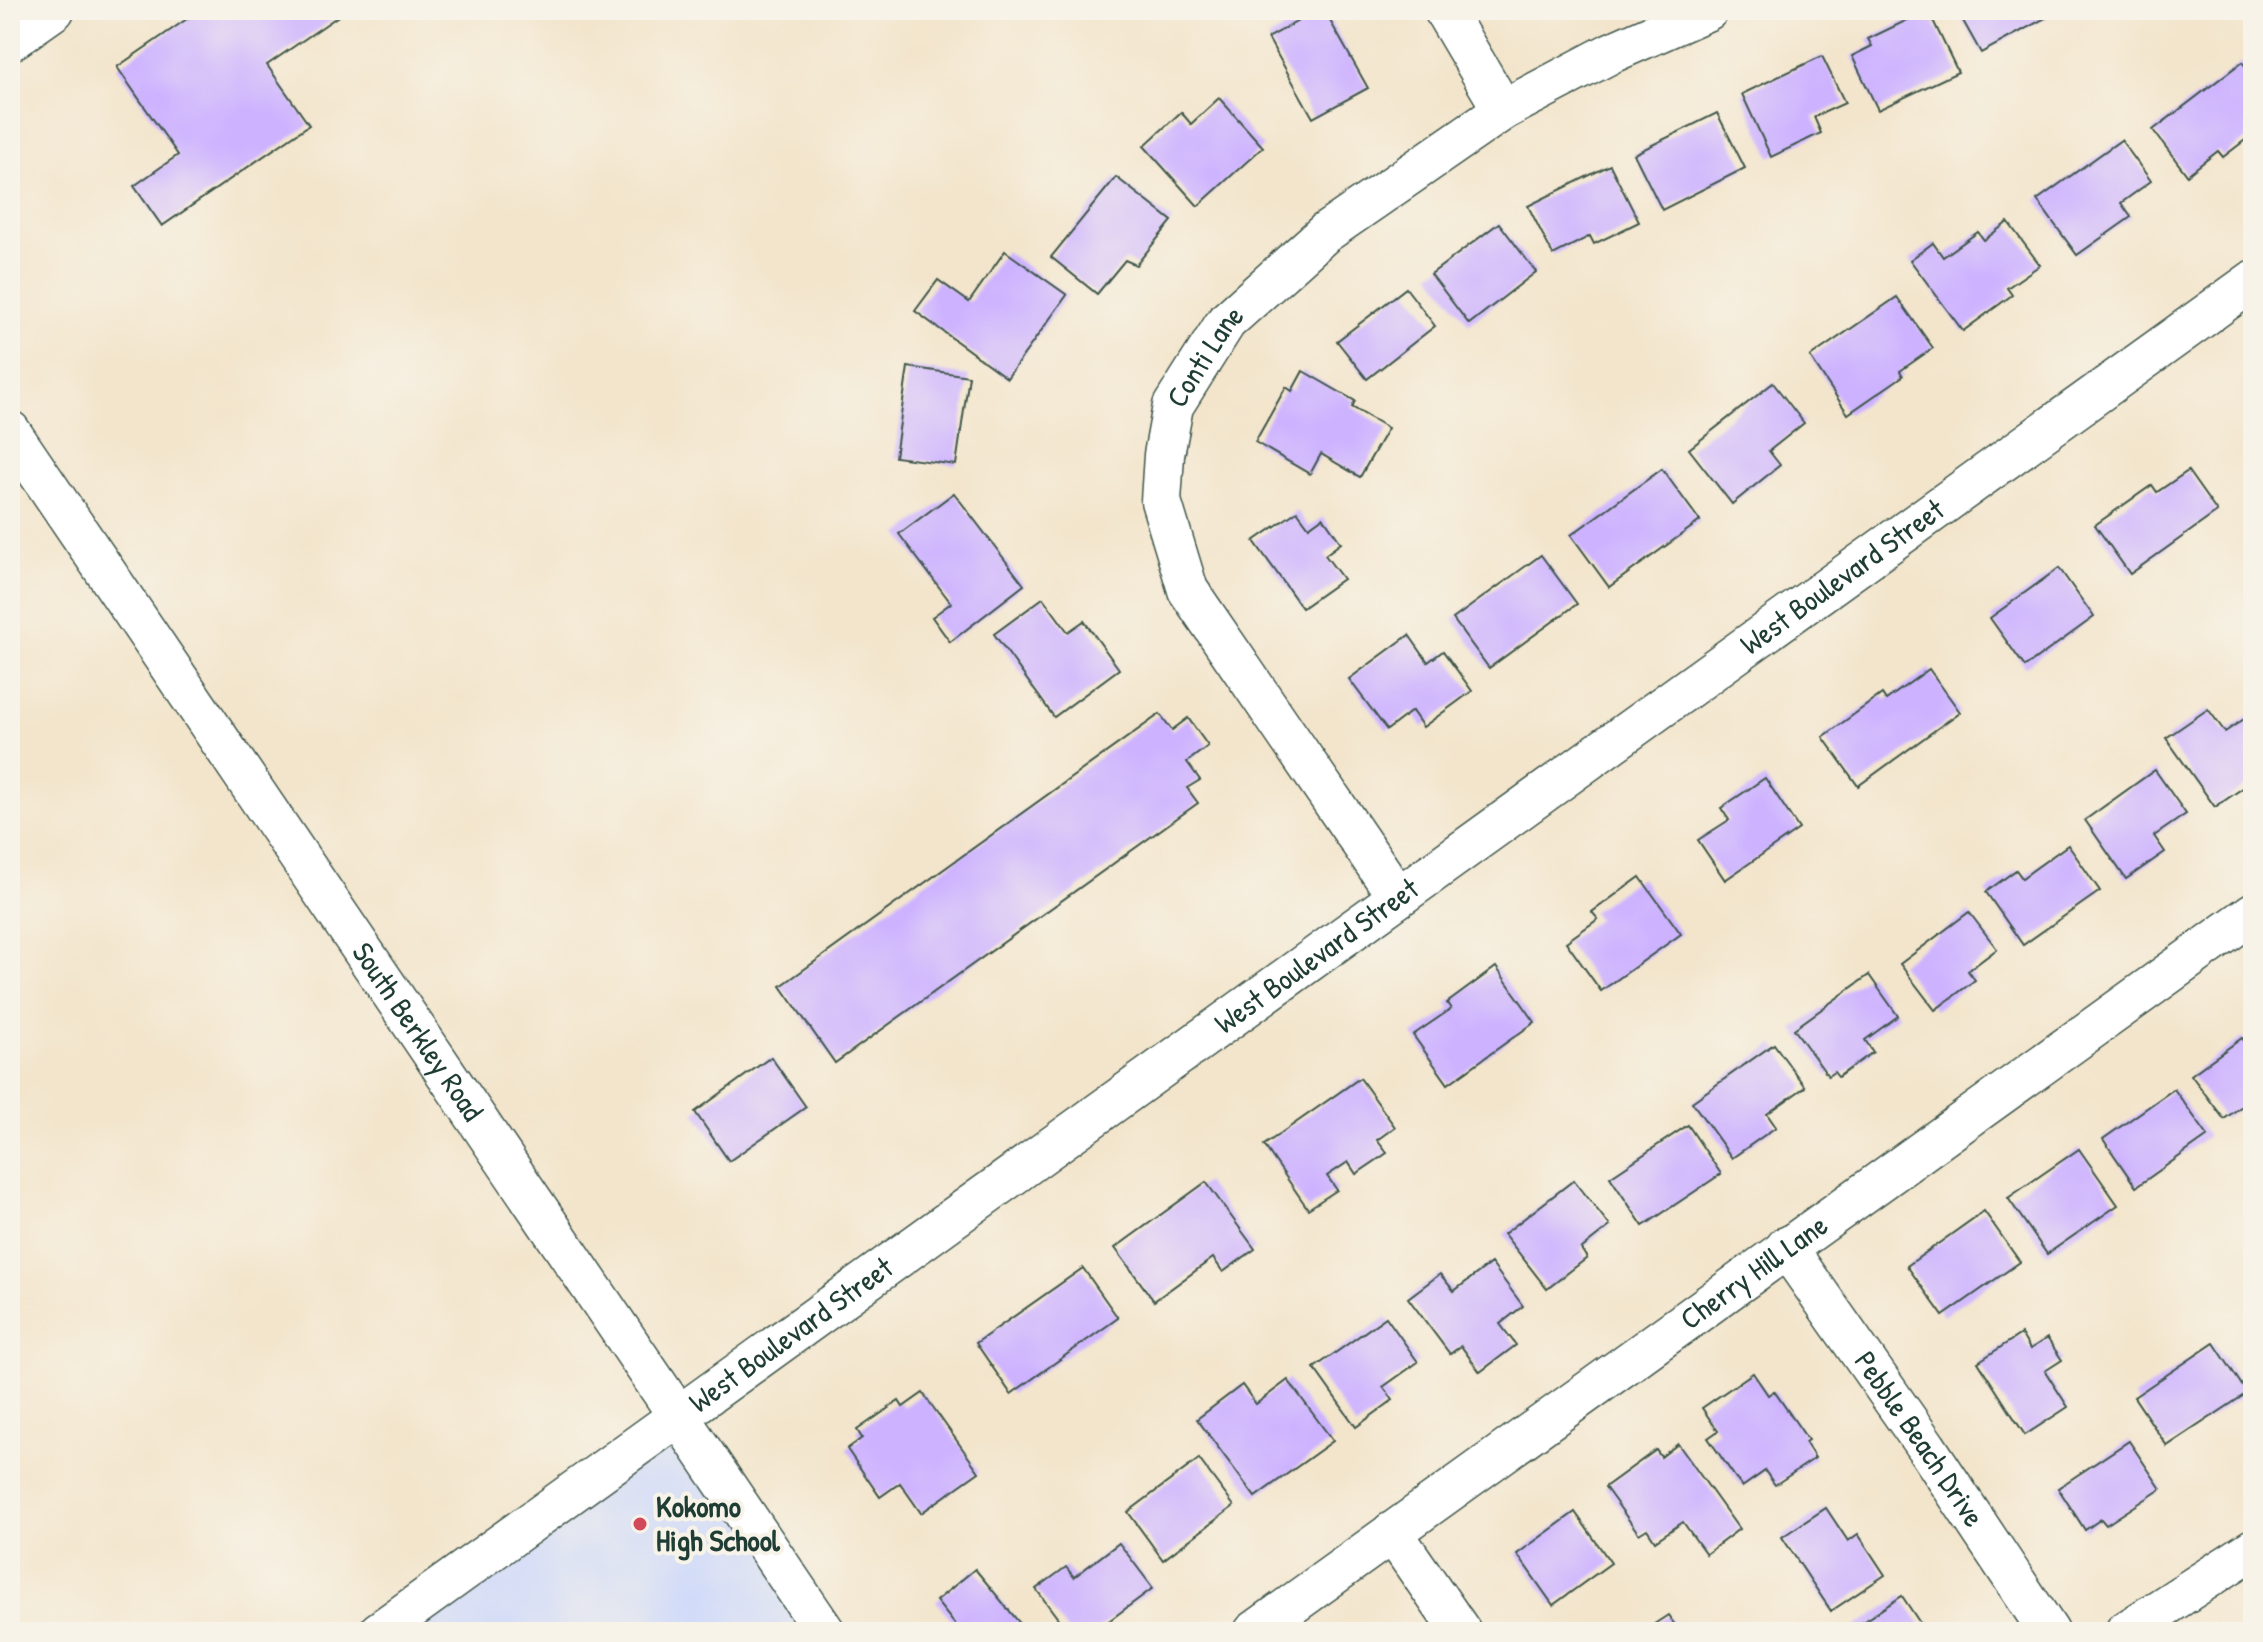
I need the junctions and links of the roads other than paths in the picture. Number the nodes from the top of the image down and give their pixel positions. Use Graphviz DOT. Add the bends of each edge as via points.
graph roads {
  1 [pos="54,10"];
  2 [pos="1444,10"];
  3 [pos="1708,10"];
  4 [pos="10,41"];
  5 [pos="1503,110"];
  6 [pos="2253,281"];
  7 [pos="10,431"];
  8 [pos="1398,897"];
  9 [pos="2253,913"];
  10 [pos="1786,1247"];
  11 [pos="677,1416"];
  12 [pos="1392,1532"];
  13 [pos="2253,1549"];
  14 [pos="379,1632"];
  15 [pos="825,1632"];
  16 [pos="1254,1632"];
  17 [pos="1461,1632"];
  18 [pos="2049,1632"];
  19 [pos="2125,1632"];
  1 -- 4 [label="street"];
  2 -- 5 [label="street"];
  3 -- 5 [label="street, Conti Lane"];
  5 -- 8 [label="street, Conti Lane" via="1325,233 1226,322 1173,406 1164,455 1161,501 1188,590"];
  6 -- 8 [label="street, West Boulevard Street"];
  7 -- 11 [label="street, South Berkley Road"];
  8 -- 11 [label="street, West Boulevard Street"];
  9 -- 10 [label="street, Cherry Hill Lane"];
  10 -- 12 [label="street, Cherry Hill Lane"];
  10 -- 18 [label="street, Pebble Beach Drive"];
  11 -- 14 [label="street, West Boulevard Street"];
  11 -- 15 [label="street, South Berkley Road"];
  12 -- 16 [label="street, Cherry Hill Lane"];
  12 -- 17 [label="street"];
  13 -- 19 [label="street"];
}
